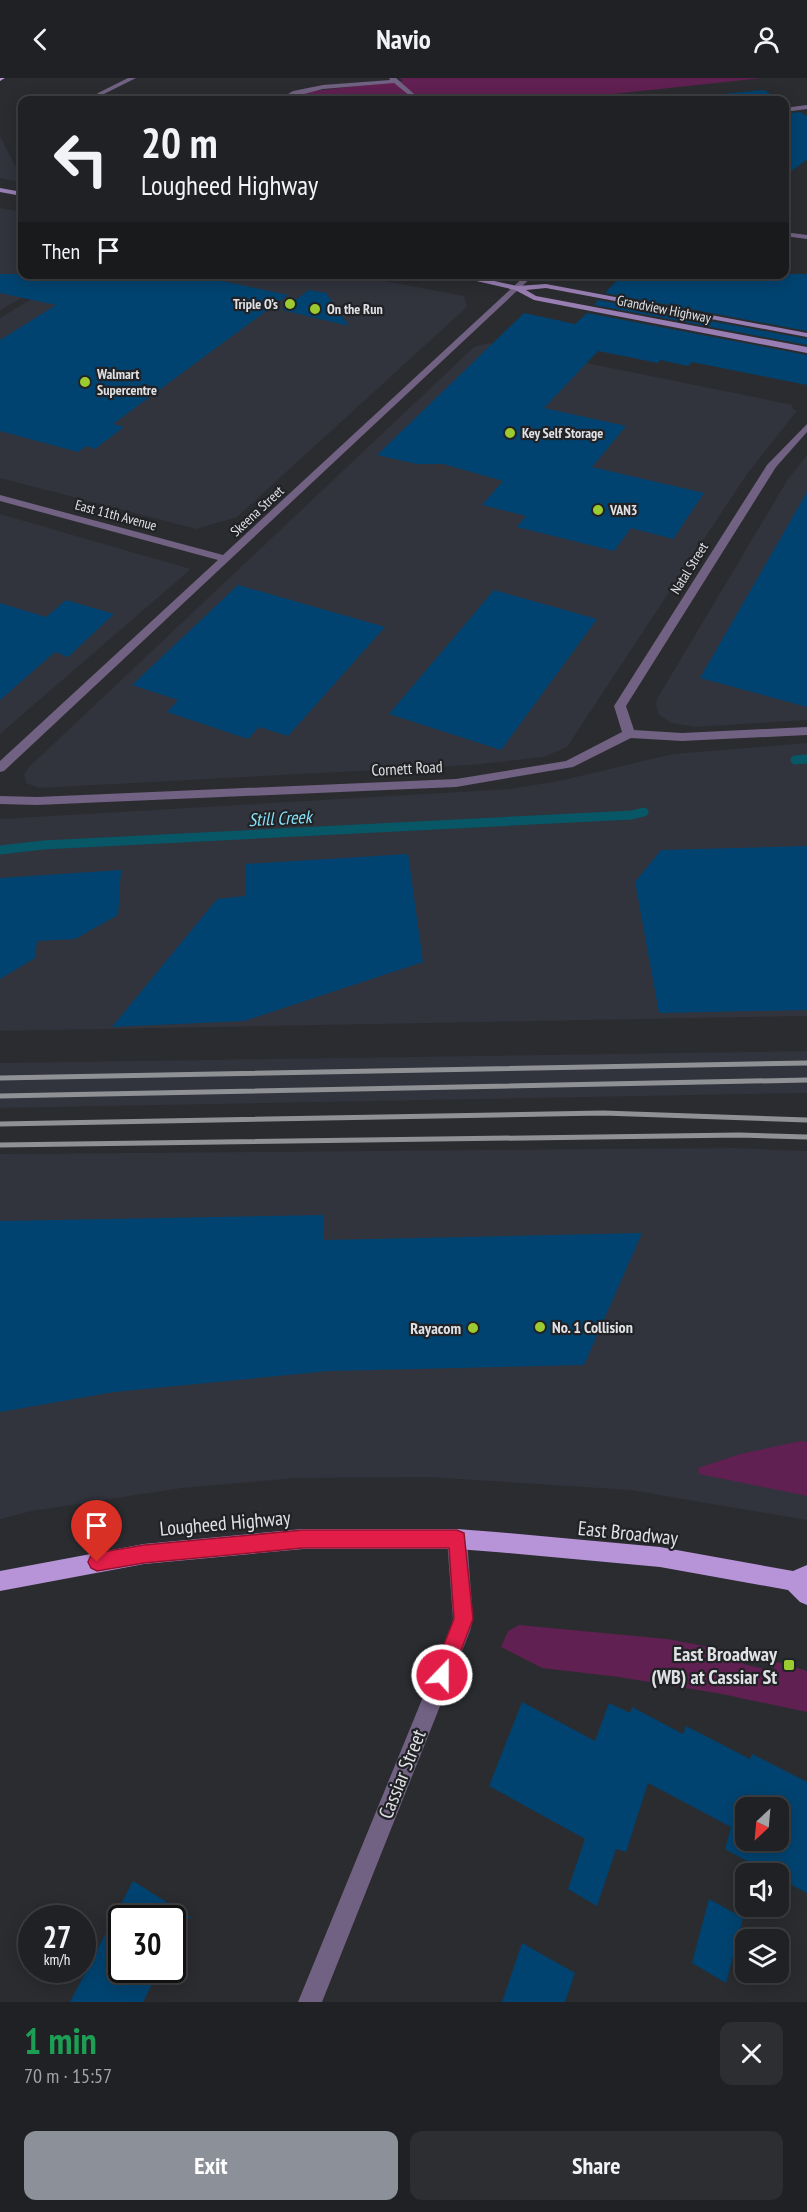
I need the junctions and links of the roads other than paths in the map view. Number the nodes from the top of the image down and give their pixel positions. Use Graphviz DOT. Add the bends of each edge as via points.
graph roads {
  1 [pos="133,78"];
  2 [pos="394,80"];
  3 [pos="99,96"];
  4 [pos="287,96"];
  5 [pos="413,96"];
  6 [pos="807,107"];
  7 [pos="789,109"];
  8 [pos="0,190"];
  9 [pos="18,193"];
  10 [pos="789,235"];
  11 [pos="807,237"];
  12 [pos="474,279"];
  13 [pos="527,279"];
  14 [pos="518,288"];
  15 [pos="807,335"];
  16 [pos="807,350"];
  17 [pos="807,427"];
  18 [pos="0,498"];
  19 [pos="225,559"];
  20 [pos="807,731"];
  21 [pos="629,734"];
  22 [pos="0,768"];
  23 [pos="0,800"];
  24 [pos="457,1539"];
  25 [pos="0,1581"];
  26 [pos="802,1584"];
  27 [pos="310,2002"];
  1 -- 3 [label="street"];
  2 -- 4 [label="street" via="307,90"];
  2 -- 5 [label="street"];
  6 -- 7 [label="street"];
  8 -- 9 [label="main road"];
  10 -- 11 [label="street"];
  12 -- 14 [label="main road, Grandview Highway"];
  13 -- 14 [label="street, Skeena Street"];
  14 -- 15 [label="main road, Grandview Highway" via="546,285"];
  14 -- 16 [label="main road, Grandview Highway" via="534,298"];
  14 -- 19 [label="street, Skeena Street"];
  17 -- 21 [label="street, Natal Street" via="772,465 620,706"];
  18 -- 19 [label="street, East 11th Avenue"];
  19 -- 22 [label="street, Skeena Street"];
  20 -- 21 [label="street, Cornett Road"];
  21 -- 23 [label="street, Cornett Road" via="569,764 456,783"];
  24 -- 25 [label="main road, Lougheed Highway" via="303,1539 144,1554"];
  24 -- 26 [label="main road, East Broadway" via="660,1557"];
  24 -- 27 [label="street, Cassiar Street" via="463,1619 460,1631"];
}
